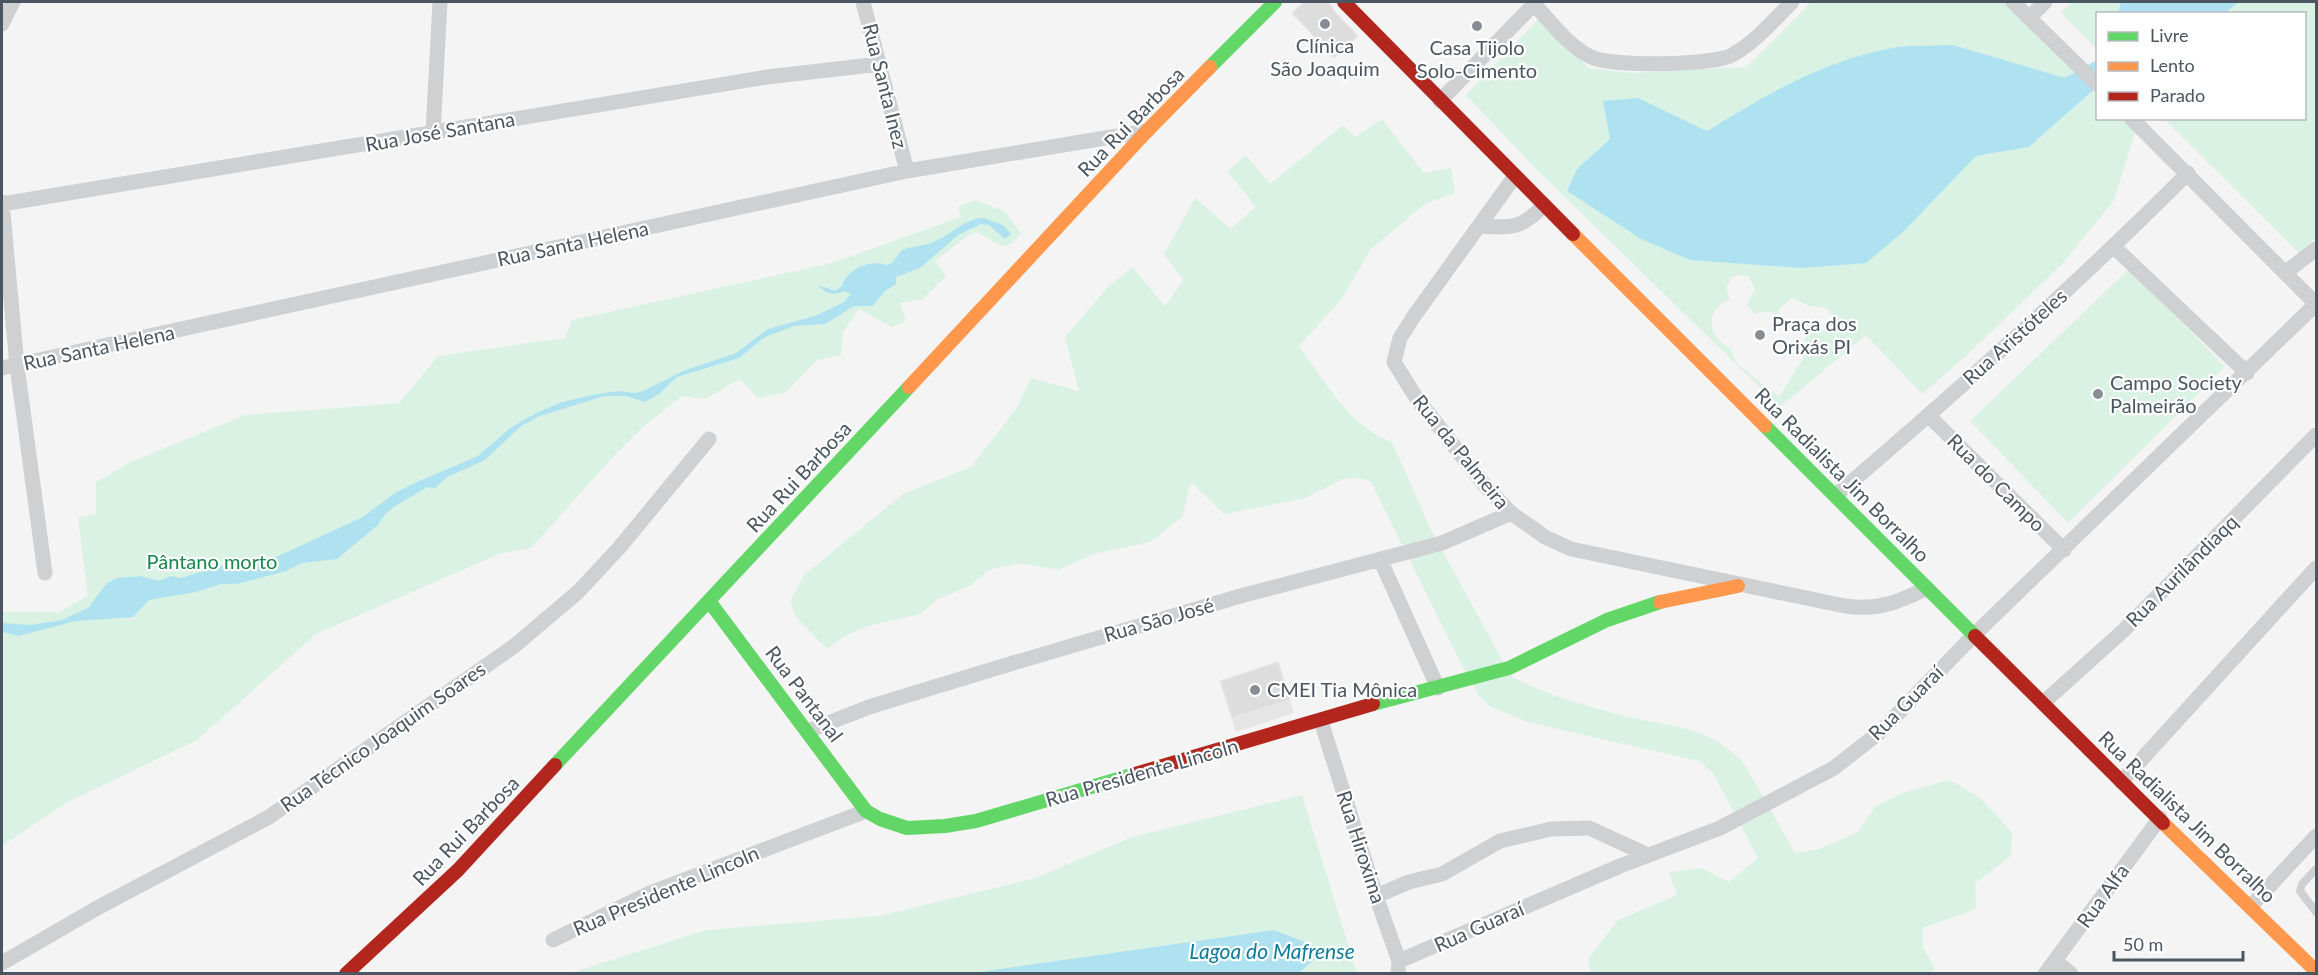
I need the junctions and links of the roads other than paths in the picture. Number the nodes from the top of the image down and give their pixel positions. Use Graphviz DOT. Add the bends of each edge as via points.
graph roads {
  1 [pos="13,2"];
  2 [pos="440,2"];
  3 [pos="863,2"];
  4 [pos="1250,2"];
  5 [pos="1344,2"];
  6 [pos="1792,2"];
  7 [pos="2013,2"];
  8 [pos="2045,2"];
  9 [pos="1535,3"];
  10 [pos="1271,5"];
  11 [pos="2029,18"];
  12 [pos="2,24"];
  13 [pos="880,64"];
  14 [pos="2096,85"];
  15 [pos="1440,101"];
  16 [pos="2134,120"];
  17 [pos="1147,131"];
  18 [pos="433,133"];
  19 [pos="907,171"];
  20 [pos="2188,173"];
  21 [pos="1515,176"];
  22 [pos="2,203"];
  23 [pos="1544,205"];
  24 [pos="1479,226"];
  25 [pos="2114,247"];
  26 [pos="2316,249"];
  27 [pos="2286,272"];
  28 [pos="2316,304"];
  29 [pos="9,367"];
  30 [pos="2247,373"];
  31 [pos="1929,416"];
  32 [pos="2316,435"];
  33 [pos="709,439"];
  34 [pos="1836,495"];
  35 [pos="1511,513"];
  36 [pos="2064,550"];
  37 [pos="1380,559"];
  38 [pos="2316,568"];
  39 [pos="45,573"];
  40 [pos="1738,586"];
  41 [pos="1927,588"];
  42 [pos="709,601"];
  43 [pos="1974,635"];
  44 [pos="1438,688"];
  45 [pos="2043,703"];
  46 [pos="1321,721"];
  47 [pos="808,731"];
  48 [pos="2121,782"];
  49 [pos="866,811"];
  50 [pos="2160,818"];
  51 [pos="2316,836"];
  52 [pos="1648,855"];
  53 [pos="2316,869"];
  54 [pos="1376,896"];
  55 [pos="2251,906"];
  56 [pos="2316,912"];
  57 [pos="553,940"];
  58 [pos="2056,961"];
  59 [pos="2,963"];
  60 [pos="1399,967"];
  61 [pos="2316,971"];
  62 [pos="346,974"];
  63 [pos="2045,974"];
  64 [pos="2071,974"];
  1 -- 12 [label="street"];
  2 -- 18 [label="street"];
  3 -- 13 [label="street, Rua Santa Inez"];
  4 -- 10 [label="street"];
  5 -- 15 [label="street, Rua Radialista Jim Borralho"];
  6 -- 9 [label="street" via="1750,42 1718,61 1625,63 1602,62 1588,56"];
  7 -- 11 [label="street"];
  8 -- 11 [label="street"];
  9 -- 15 [label="street"];
  10 -- 17 [label="street, Rua Rui Barbosa"];
  11 -- 14 [label="street"];
  13 -- 18 [label="street, Rua José Santana" via="768,77"];
  13 -- 19 [label="street, Rua Santa Inez"];
  15 -- 21 [label="street, Rua Radialista Jim Borralho"];
  16 -- 20 [label="street"];
  17 -- 19 [label="street, Rua Santa Helena"];
  17 -- 42 [label="street, Rua Rui Barbosa"];
  18 -- 22 [label="street, Rua José Santana"];
  19 -- 29 [label="street, Rua Santa Helena"];
  20 -- 25 [label="street, Rua Aristóteles"];
  20 -- 27 [label="street"];
  21 -- 23 [label="street, Rua Radialista Jim Borralho"];
  21 -- 24 [label="street, Rua da Palmeira"];
  22 -- 29 [label="street"];
  23 -- 24 [label="street" via="1518,226"];
  23 -- 34 [label="street, Rua Radialista Jim Borralho"];
  24 -- 35 [label="street, Rua da Palmeira" via="1400,338 1395,362 1418,399"];
  25 -- 30 [label="street"];
  25 -- 31 [label="street, Rua Aristóteles"];
  26 -- 27 [label="street"];
  27 -- 28 [label="street"];
  28 -- 30 [label="street, Rua Guaraí"];
  29 -- 39 [label="street"];
  30 -- 36 [label="street, Rua Guaraí"];
  31 -- 34 [label="street, Rua Aristóteles"];
  31 -- 36 [label="street, Rua do Campo"];
  32 -- 45 [label="street, Rua Aurilândiaqq" via="2124,630"];
  33 -- 59 [label="street, Rua Técnico Joaquim Soares" via="578,592 513,646 277,812"];
  34 -- 41 [label="street, Rua Radialista Jim Borralho"];
  35 -- 37 [label="street, Rua São José" via="1442,543"];
  35 -- 40 [label="street, Rua da Palmeira" via="1545,537 1571,549"];
  36 -- 43 [label="street, Rua Guaraí"];
  37 -- 44 [label="street"];
  37 -- 47 [label="street, Rua São José" via="1011,663 869,707"];
  38 -- 48 [label="street"];
  40 -- 41 [label="street, Rua da Palmeira" via="1869,608 1899,602"];
  40 -- 44 [label="street, Rua Presidente Lincoln" via="1620,615 1533,660"];
  41 -- 43 [label="street, Rua Radialista Jim Borralho"];
  42 -- 47 [label="street, Rua Pantanal"];
  42 -- 62 [label="street, Rua Rui Barbosa" via="458,870"];
  43 -- 45 [label="street, Rua Radialista Jim Borralho"];
  43 -- 52 [label="street, Rua Guaraí" via="1880,732 1834,768 1720,828"];
  44 -- 46 [label="street, Rua Presidente Lincoln"];
  45 -- 48 [label="street, Rua Radialista Jim Borralho"];
  46 -- 49 [label="street, Rua Presidente Lincoln" via="975,821 914,830 898,828"];
  46 -- 54 [label="street, Rua Hiroxima"];
  47 -- 49 [label="street, Rua Pantanal"];
  48 -- 50 [label="street, Rua Radialista Jim Borralho"];
  49 -- 57 [label="street, Rua Presidente Lincoln" via="650,893"];
  50 -- 55 [label="street, Rua Radialista Jim Borralho"];
  50 -- 58 [label="street, Rua Alfa"];
  51 -- 55 [label="street"];
  52 -- 54 [label="street" via="1589,828 1551,829 1500,841 1442,874"];
  52 -- 60 [label="street, Rua Guaraí"];
  53 -- 56 [label="lane" via="2300,891"];
  54 -- 60 [label="street, Rua Hiroxima"];
  55 -- 61 [label="street, Rua Radialista Jim Borralho"];
  58 -- 63 [label="street, Rua Alfa"];
  58 -- 64 [label="street"];
}
